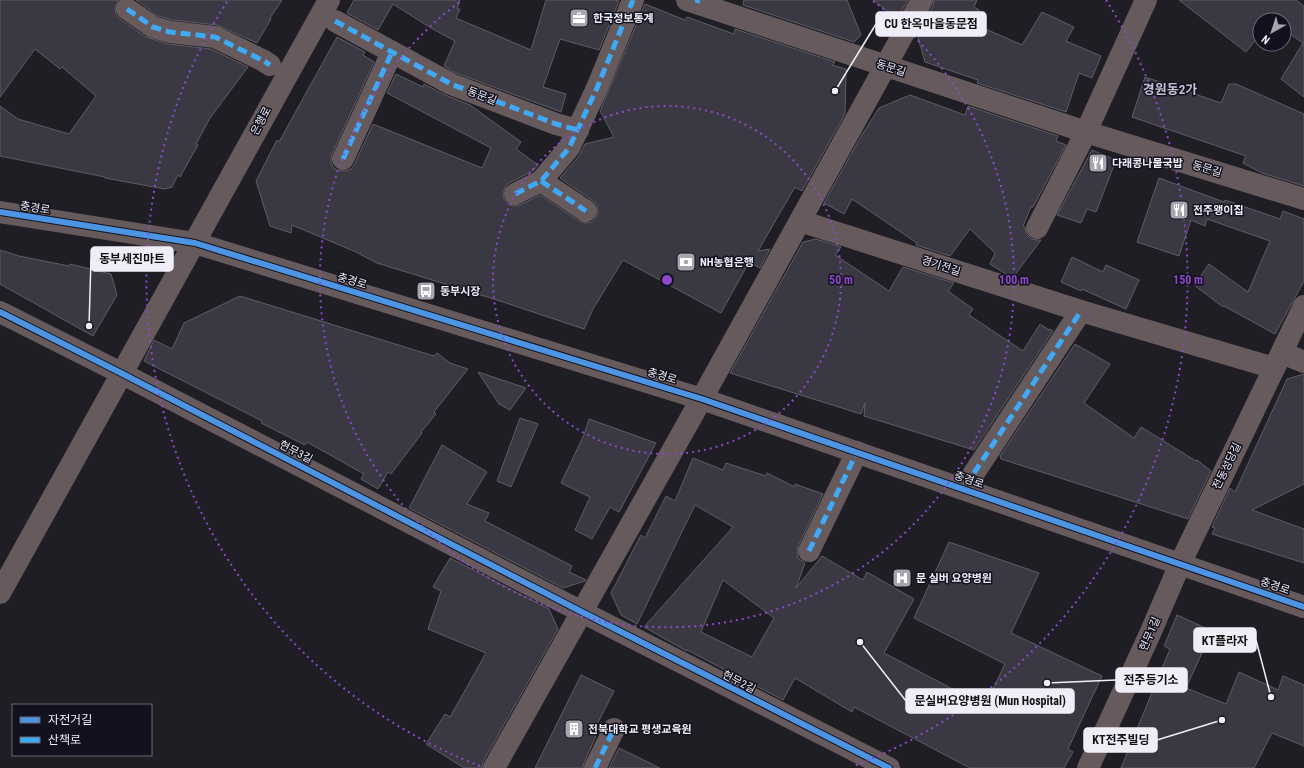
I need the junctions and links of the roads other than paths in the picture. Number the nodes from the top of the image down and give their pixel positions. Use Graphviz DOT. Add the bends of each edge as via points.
graph roads {
  1 [pos="329,0"];
  2 [pos="633,0"];
  3 [pos="922,0"];
  4 [pos="1146,0"];
  5 [pos="694,1"];
  6 [pos="127,10"];
  7 [pos="335,21"];
  8 [pos="392,52"];
  9 [pos="270,65"];
  10 [pos="886,66"];
  11 [pos="578,130"];
  12 [pos="1086,132"];
  13 [pos="343,160"];
  14 [pos="541,181"];
  15 [pos="515,194"];
  16 [pos="1304,199"];
  17 [pos="586,211"];
  18 [pos="0,212"];
  19 [pos="800,222"];
  20 [pos="1037,228"];
  21 [pos="195,243"];
  22 [pos="1304,306"];
  23 [pos="1081,311"];
  24 [pos="0,312"];
  25 [pos="1278,360"];
  26 [pos="1304,362"];
  27 [pos="121,373"];
  28 [pos="702,399"];
  29 [pos="857,452"];
  30 [pos="974,473"];
  31 [pos="810,551"];
  32 [pos="1180,564"];
  33 [pos="0,593"];
  34 [pos="1304,607"];
  35 [pos="582,612"];
  36 [pos="614,729"];
  37 [pos="494,768"];
  38 [pos="595,768"];
  39 [pos="889,768"];
  40 [pos="1088,768"];
  1 -- 21 [label="street, 은행로"];
  2 -- 11 [label="street"];
  3 -- 10 [label="street"];
  4 -- 12 [label="street"];
  5 -- 10 [label="street, 동문길"];
  6 -- 9 [label="street" via="153,27 170,32 215,37"];
  7 -- 8 [label="street, 동문길"];
  8 -- 11 [label="street, 동문길" via="451,84"];
  8 -- 13 [label="street"];
  10 -- 12 [label="street, 동문길"];
  10 -- 19 [label="street"];
  11 -- 14 [label="street" via="569,148"];
  12 -- 16 [label="street, 동문길"];
  12 -- 20 [label="street"];
  14 -- 15 [label="street"];
  14 -- 17 [label="street"];
  18 -- 21 [label="street, 충경로"];
  19 -- 23 [label="street, 경기전길"];
  19 -- 28 [label="street"];
  21 -- 27 [label="street"];
  21 -- 28 [label="street, 충경로"];
  22 -- 25 [label="street, 전동성당길"];
  23 -- 25 [label="street"];
  23 -- 30 [label="street, 충경로"];
  24 -- 27 [label="street, 현무3길"];
  25 -- 26 [label="street"];
  25 -- 32 [label="street, 전동성당길"];
  27 -- 33 [label="street"];
  27 -- 35 [label="street, 현무3길"];
  28 -- 29 [label="street, 충경로"];
  28 -- 35 [label="street"];
  29 -- 31 [label="street"];
  29 -- 32 [label="street, 충경로"];
  32 -- 34 [label="street, 충경로"];
  32 -- 40 [label="street, 현무1길"];
  35 -- 37 [label="street"];
  35 -- 39 [label="street, 현무2길"];
  36 -- 38 [label="street"];
}
